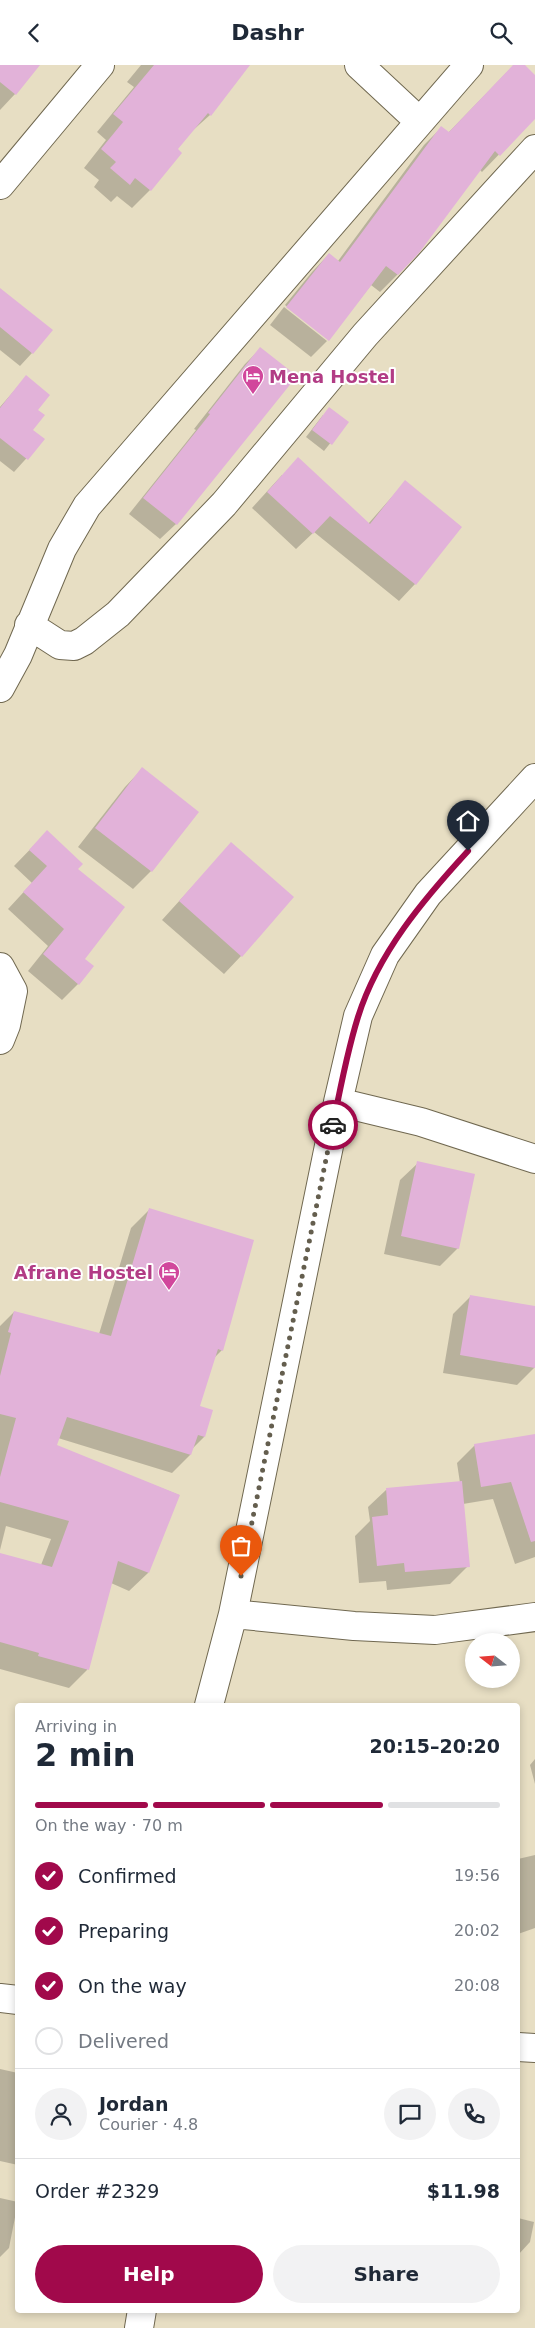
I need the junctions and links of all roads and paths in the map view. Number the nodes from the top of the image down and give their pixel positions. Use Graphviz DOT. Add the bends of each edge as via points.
graph roads {
  1 [pos="100,65"];
  2 [pos="359,65"];
  3 [pos="469,65"];
  4 [pos="419,121"];
  5 [pos="535,149"];
  6 [pos="0,185"];
  7 [pos="29,625"];
  8 [pos="9,648"];
  9 [pos="0,688"];
  10 [pos="535,778"];
  11 [pos="0,967"];
  12 [pos="0,1040"];
  13 [pos="338,1102"];
  14 [pos="535,1159"];
  15 [pos="233,1614"];
  16 [pos="535,1617"];
  17 [pos="210,1703"];
  18 [pos="0,1999"];
  19 [pos="15,2000"];
  20 [pos="520,2047"];
  21 [pos="535,2048"];
  22 [pos="142,2313"];
  23 [pos="139,2328"];
  1 -- 6 [label="street"];
  2 -- 4 [label="street"];
  3 -- 4 [label="street"];
  4 -- 7 [label="street" via="87,505 62,549"];
  5 -- 7 [label="street" via="365,335 224,504 118,614 74,646 60,645"];
  7 -- 8 [label="street"];
  8 -- 9 [label="street"];
  10 -- 13 [label="street" via="428,894 386,955 358,1017"];
  11 -- 12 [label="street" via="13,991"];
  13 -- 14 [label="street" via="421,1122"];
  13 -- 15 [label="street"];
  15 -- 16 [label="street" via="435,1630"];
  15 -- 17 [label="street"];
  18 -- 19 [label="street"];
  20 -- 21 [label="street"];
  22 -- 23 [label="street"];
}
